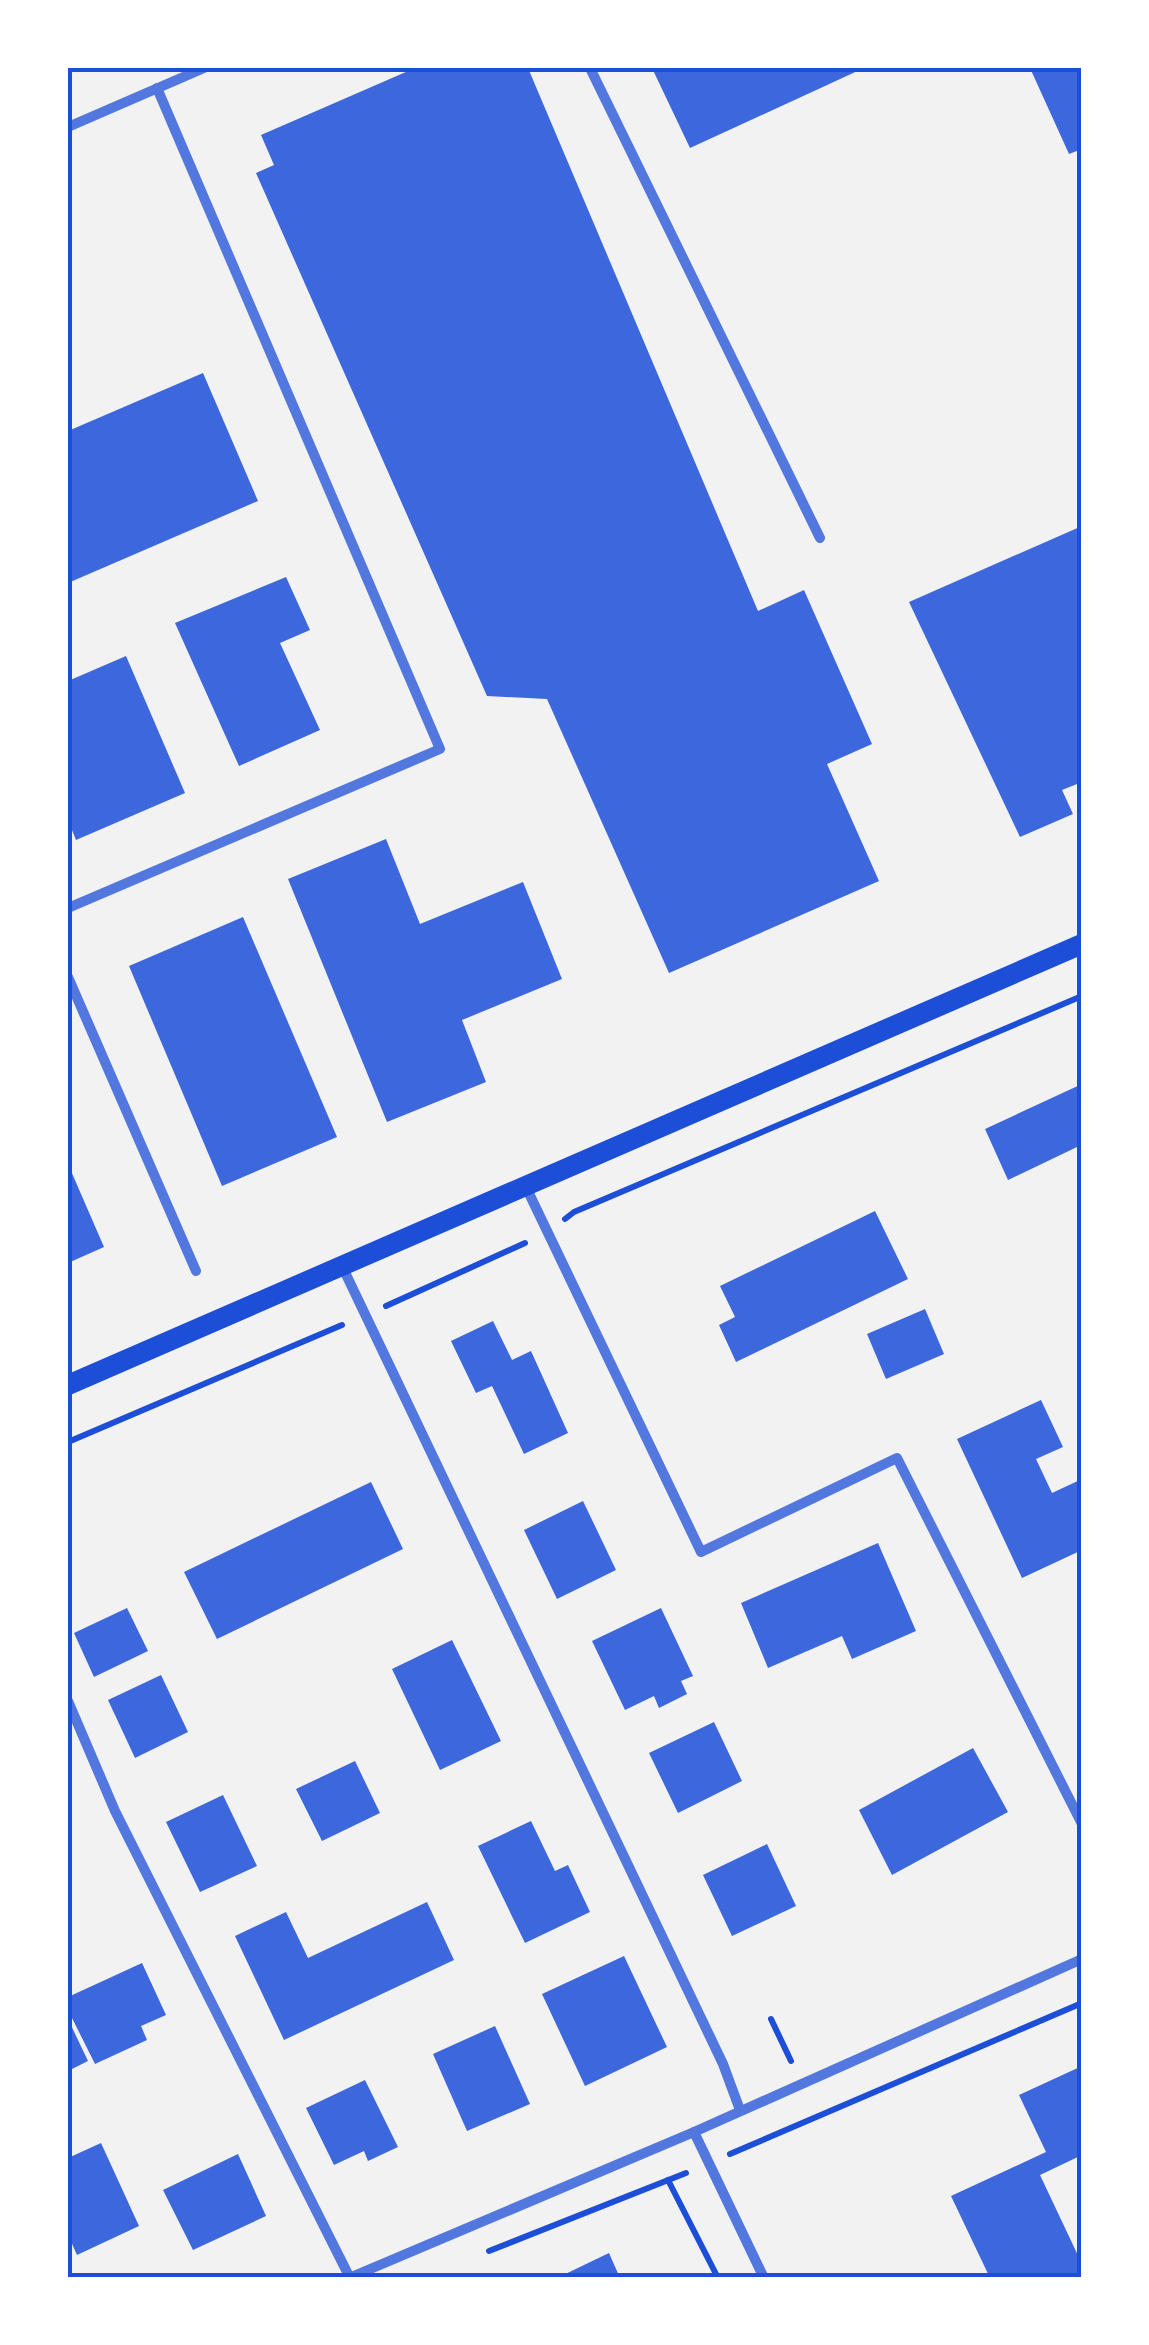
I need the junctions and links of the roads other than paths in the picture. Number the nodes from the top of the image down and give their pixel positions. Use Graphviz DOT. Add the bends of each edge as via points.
graph roads {
  1 [pos="204,68"];
  2 [pos="590,68"];
  3 [pos="157,88"];
  4 [pos="68,127"];
  5 [pos="820,538"];
  6 [pos="68,908"];
  7 [pos="1082,944"];
  8 [pos="68,977"];
  9 [pos="525,1185"];
  10 [pos="341,1264"];
  11 [pos="196,1271"];
  12 [pos="68,1385"];
  13 [pos="68,1701"];
  14 [pos="1082,1824"];
  15 [pos="1082,1959"];
  16 [pos="740,2110"];
  17 [pos="694,2132"];
  18 [pos="350,2277"];
  19 [pos="764,2278"];
  1 -- 3 [label="street"];
  2 -- 5 [label="street"];
  3 -- 4 [label="street"];
  3 -- 6 [label="street" via="440,749"];
  7 -- 9 [label="main road"];
  8 -- 11 [label="street"];
  9 -- 10 [label="main road"];
  9 -- 14 [label="street" via="702,1552 897,1458"];
  10 -- 12 [label="main road"];
  10 -- 16 [label="street" via="724,2064"];
  13 -- 18 [label="street" via="115,1810"];
  15 -- 16 [label="street"];
  16 -- 17 [label="street"];
  17 -- 18 [label="street"];
  17 -- 19 [label="street"];
}
